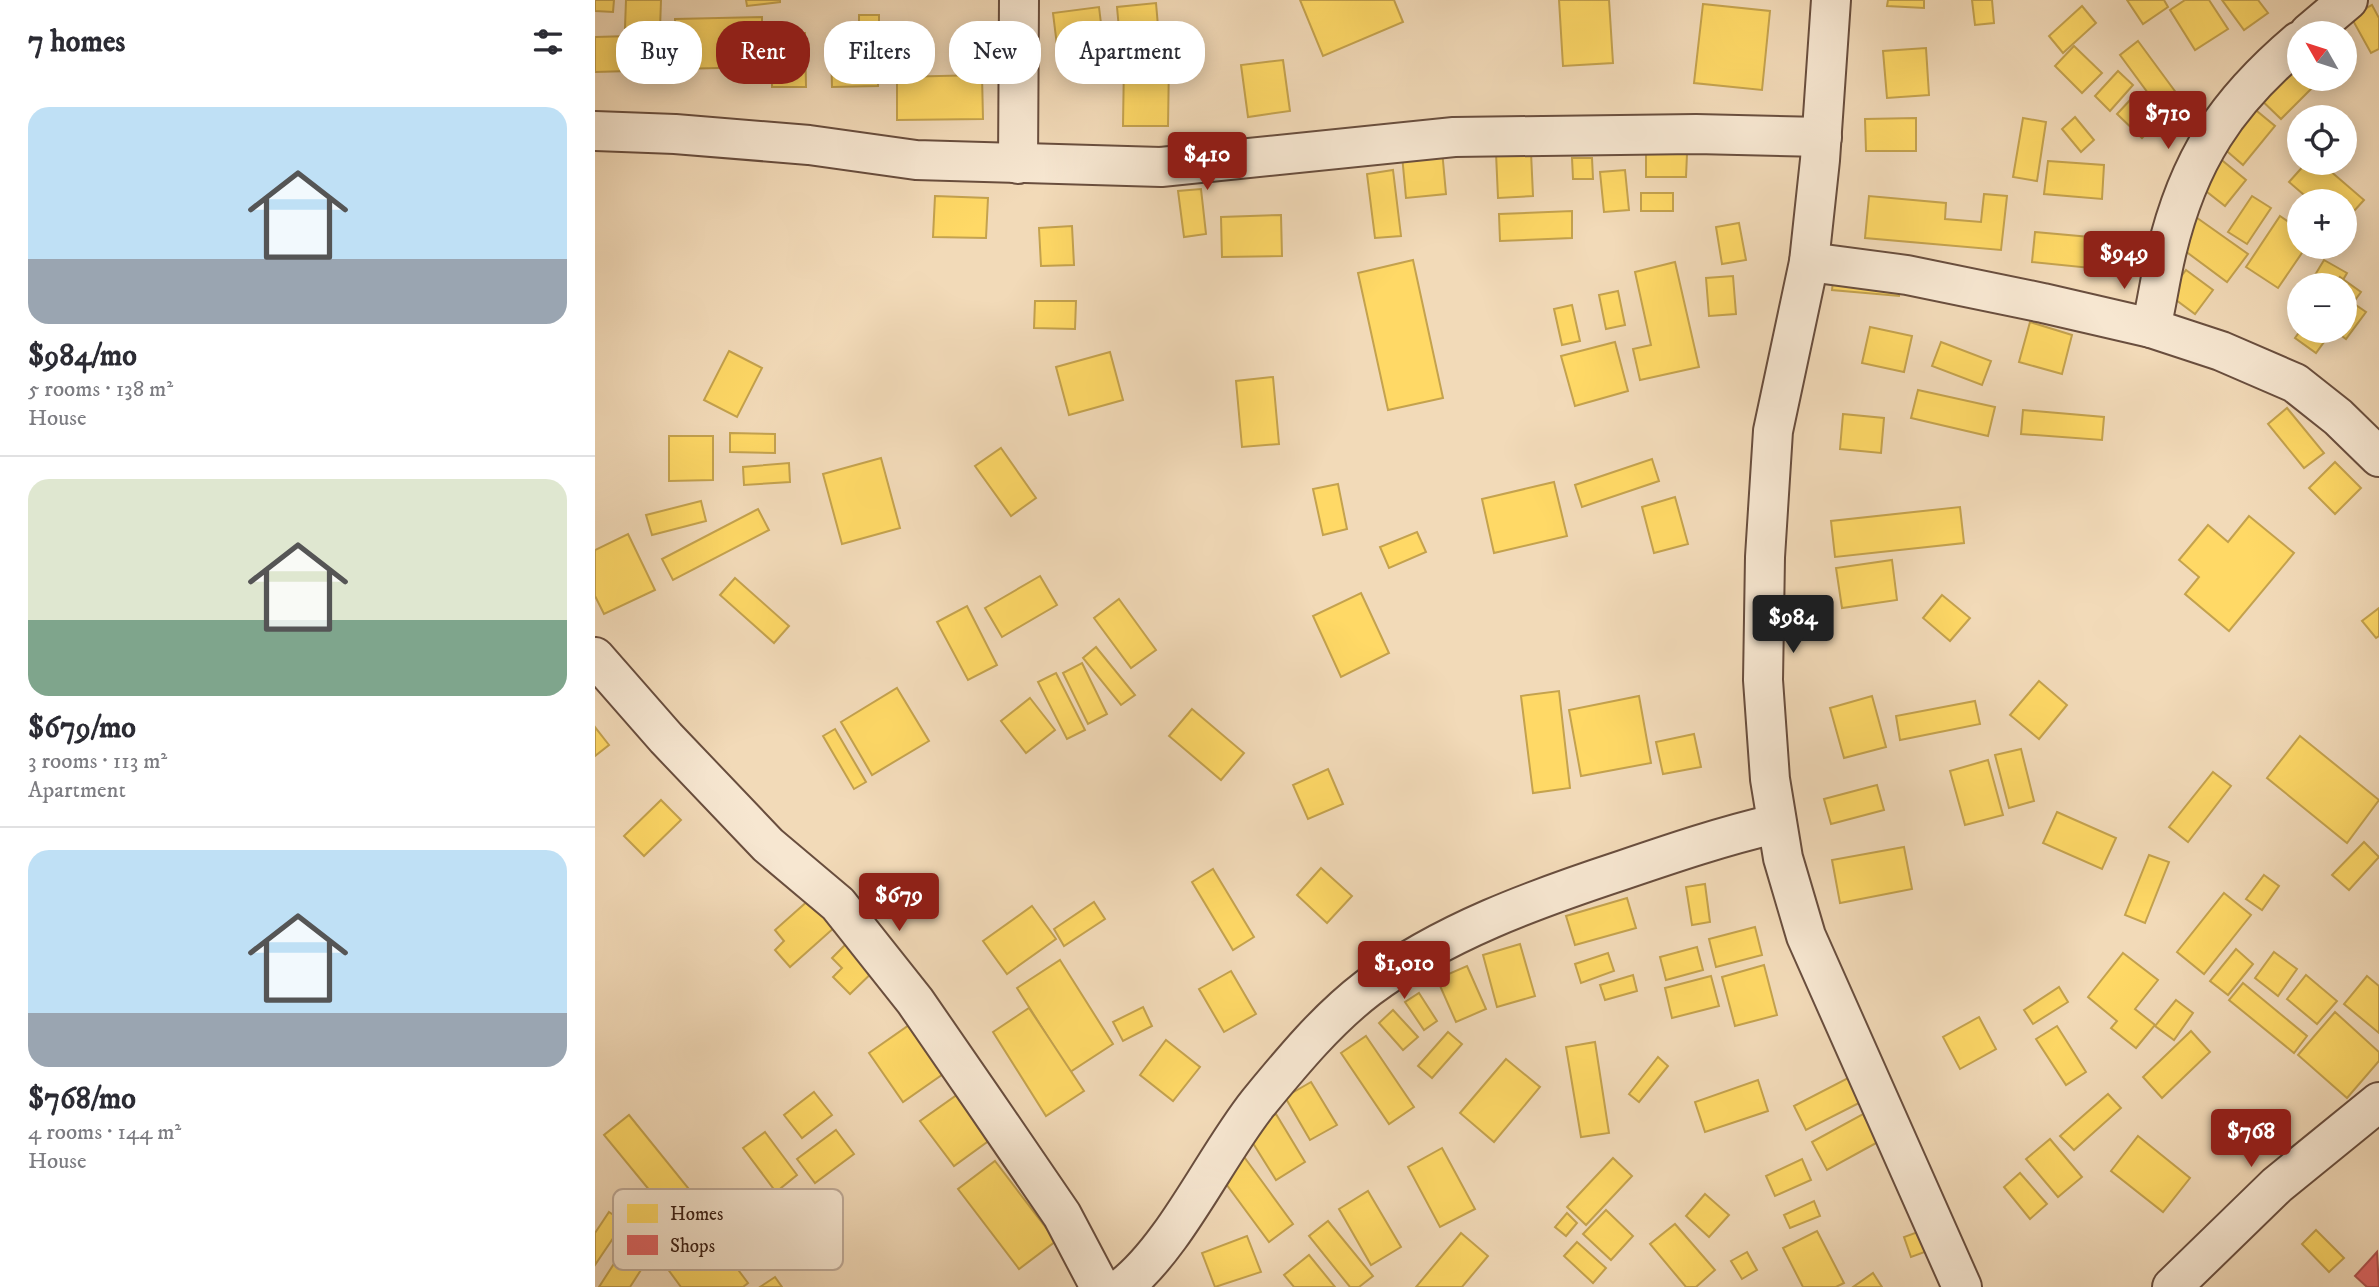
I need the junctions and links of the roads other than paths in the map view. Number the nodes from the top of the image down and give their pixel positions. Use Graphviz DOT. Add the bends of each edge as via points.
graph roads {
  1 [pos="1019,0"];
  2 [pos="1831,0"];
  3 [pos="2348,0"];
  4 [pos="2323,21"];
  5 [pos="2287,51"];
  6 [pos="595,131"];
  7 [pos="1822,137"];
  8 [pos="1018,164"];
  9 [pos="1809,262"];
  10 [pos="2151,328"];
  11 [pos="2379,457"];
  12 [pos="595,657"];
  13 [pos="1775,824"];
  14 [pos="2379,1102"];
  15 [pos="1100,1287"];
  16 [pos="1123,1287"];
  17 [pos="1962,1287"];
  18 [pos="2172,1287"];
  1 -- 8 [label="street"];
  2 -- 7 [label="street"];
  3 -- 4 [label="street"];
  5 -- 10 [label="street" via="2265,70 2207,142 2190,174"];
  6 -- 8 [label="street" via="809,145 916,160"];
  7 -- 8 [label="street" via="1454,137 1161,167"];
  7 -- 9 [label="street"];
  9 -- 10 [label="street" via="1907,275"];
  9 -- 13 [label="street" via="1773,431 1766,545 1763,680"];
  10 -- 11 [label="street" via="2295,383"];
  12 -- 15 [label="street" via="768,845 838,904 915,1001 977,1090 1062,1215"];
  13 -- 16 [label="street" via="1709,840 1486,920 1421,953 1367,989 1255,1107 1169,1234"];
  13 -- 17 [label="street" via="1806,936"];
  14 -- 18 [label="street" via="2277,1185"];
}
